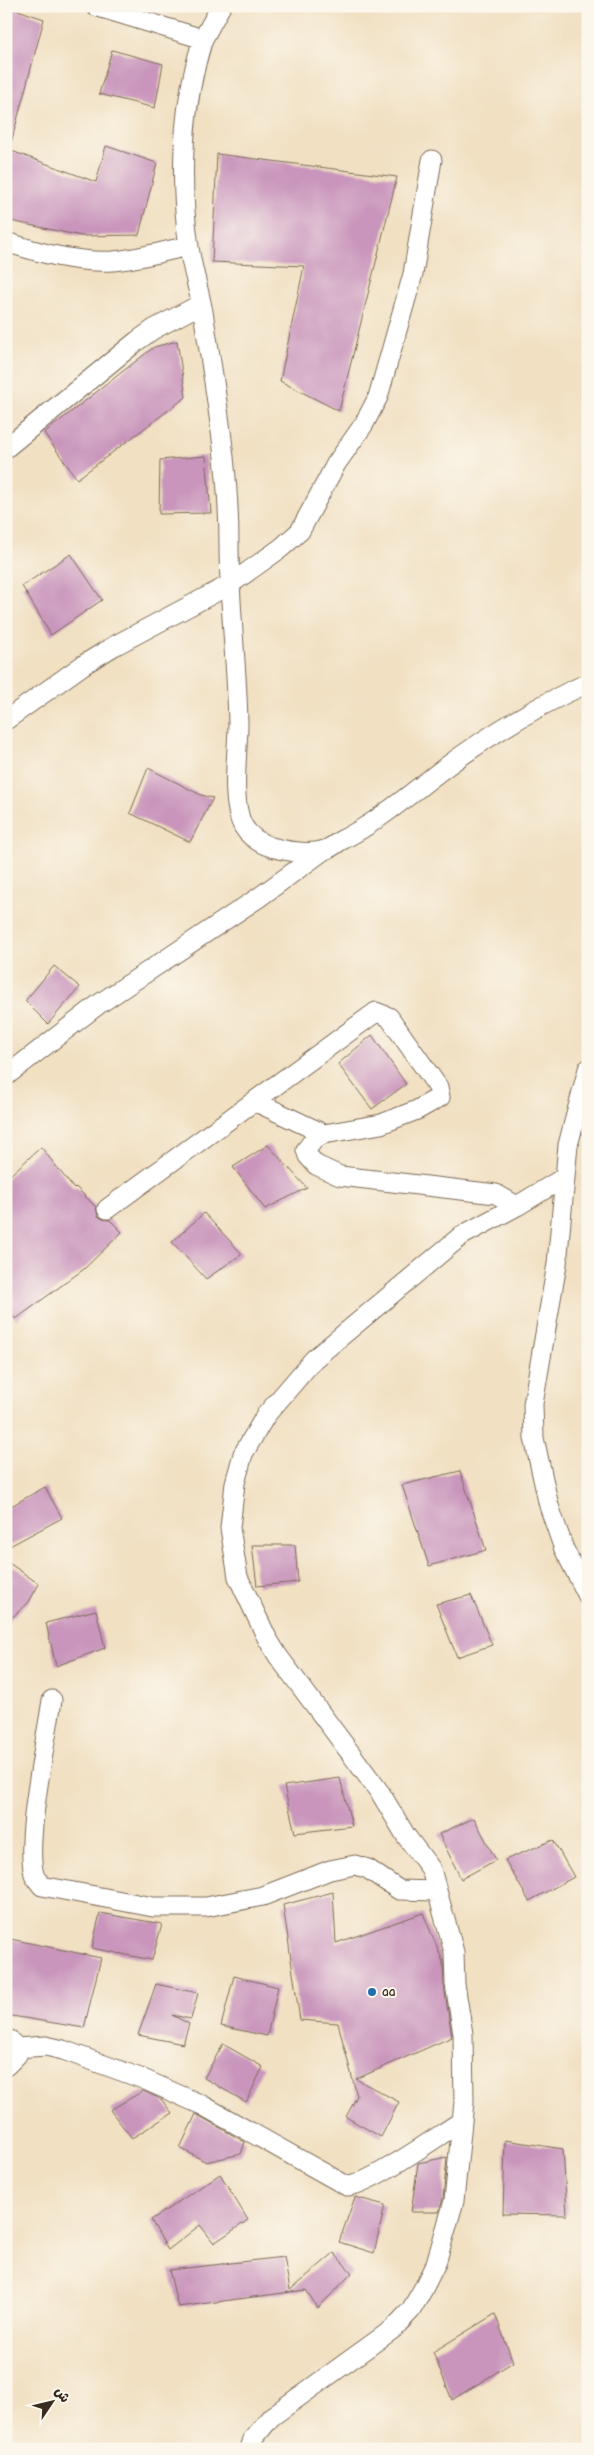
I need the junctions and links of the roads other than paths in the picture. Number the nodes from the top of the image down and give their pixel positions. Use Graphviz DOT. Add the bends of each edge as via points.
graph roads {
  1 [pos="95,6"];
  2 [pos="222,6"];
  3 [pos="203,39"];
  4 [pos="432,160"];
  5 [pos="6,242"];
  6 [pos="189,246"];
  7 [pos="201,304"];
  8 [pos="6,448"];
  9 [pos="229,585"];
  10 [pos="588,683"];
  11 [pos="8,715"];
  12 [pos="324,850"];
  13 [pos="588,1069"];
  14 [pos="6,1076"];
  15 [pos="256,1102"];
  16 [pos="324,1134"];
  17 [pos="565,1177"];
  18 [pos="517,1206"];
  19 [pos="108,1209"];
  20 [pos="588,1596"];
  21 [pos="52,1700"];
  22 [pos="437,1891"];
  23 [pos="11,2044"];
  24 [pos="6,2066"];
  25 [pos="462,2121"];
  26 [pos="250,2449"];
  1 -- 3 [label="street"];
  2 -- 3 [label="street"];
  3 -- 6 [label="street" via="191,81 186,142 184,186"];
  4 -- 9 [label="street" via="413,274 381,388 370,413 336,464 300,531"];
  5 -- 6 [label="street" via="58,256 113,261"];
  6 -- 7 [label="street"];
  7 -- 8 [label="street" via="137,341"];
  7 -- 9 [label="street" via="228,498"];
  9 -- 11 [label="street" via="114,646"];
  9 -- 12 [label="street" via="236,674 238,809 242,825 252,837 272,847"];
  10 -- 12 [label="street" via="517,718 364,828"];
  12 -- 14 [label="street" via="99,1004"];
  13 -- 17 [label="street" via="568,1145"];
  15 -- 16 [label="street"];
  15 -- 16 [label="street" via="368,1017 376,1012 384,1014 395,1024 438,1087 440,1097 381,1124"];
  15 -- 19 [label="street" via="188,1148"];
  16 -- 18 [label="street" via="315,1138 306,1150 316,1165 326,1171 340,1176 491,1193"];
  17 -- 18 [label="street"];
  17 -- 20 [label="street" via="557,1264 533,1404 534,1438 549,1506 564,1549"];
  18 -- 22 [label="street" via="461,1236 314,1359 266,1415 243,1454 235,1483 230,1528 238,1577 256,1616 278,1656 381,1794 431,1869"];
  21 -- 22 [label="street" via="33,1822 33,1864 35,1876 42,1886 153,1907 206,1907 263,1896 330,1870 355,1865 368,1869 399,1890"];
  22 -- 25 [label="street" via="454,1952 463,2034"];
  23 -- 24 [label="street" via="17,2055"];
  23 -- 25 [label="street" via="63,2050 143,2079 202,2105 346,2186 371,2178"];
  25 -- 26 [label="street" via="454,2201 448,2226 436,2263 411,2310 393,2329 271,2418 253,2439"];
}
